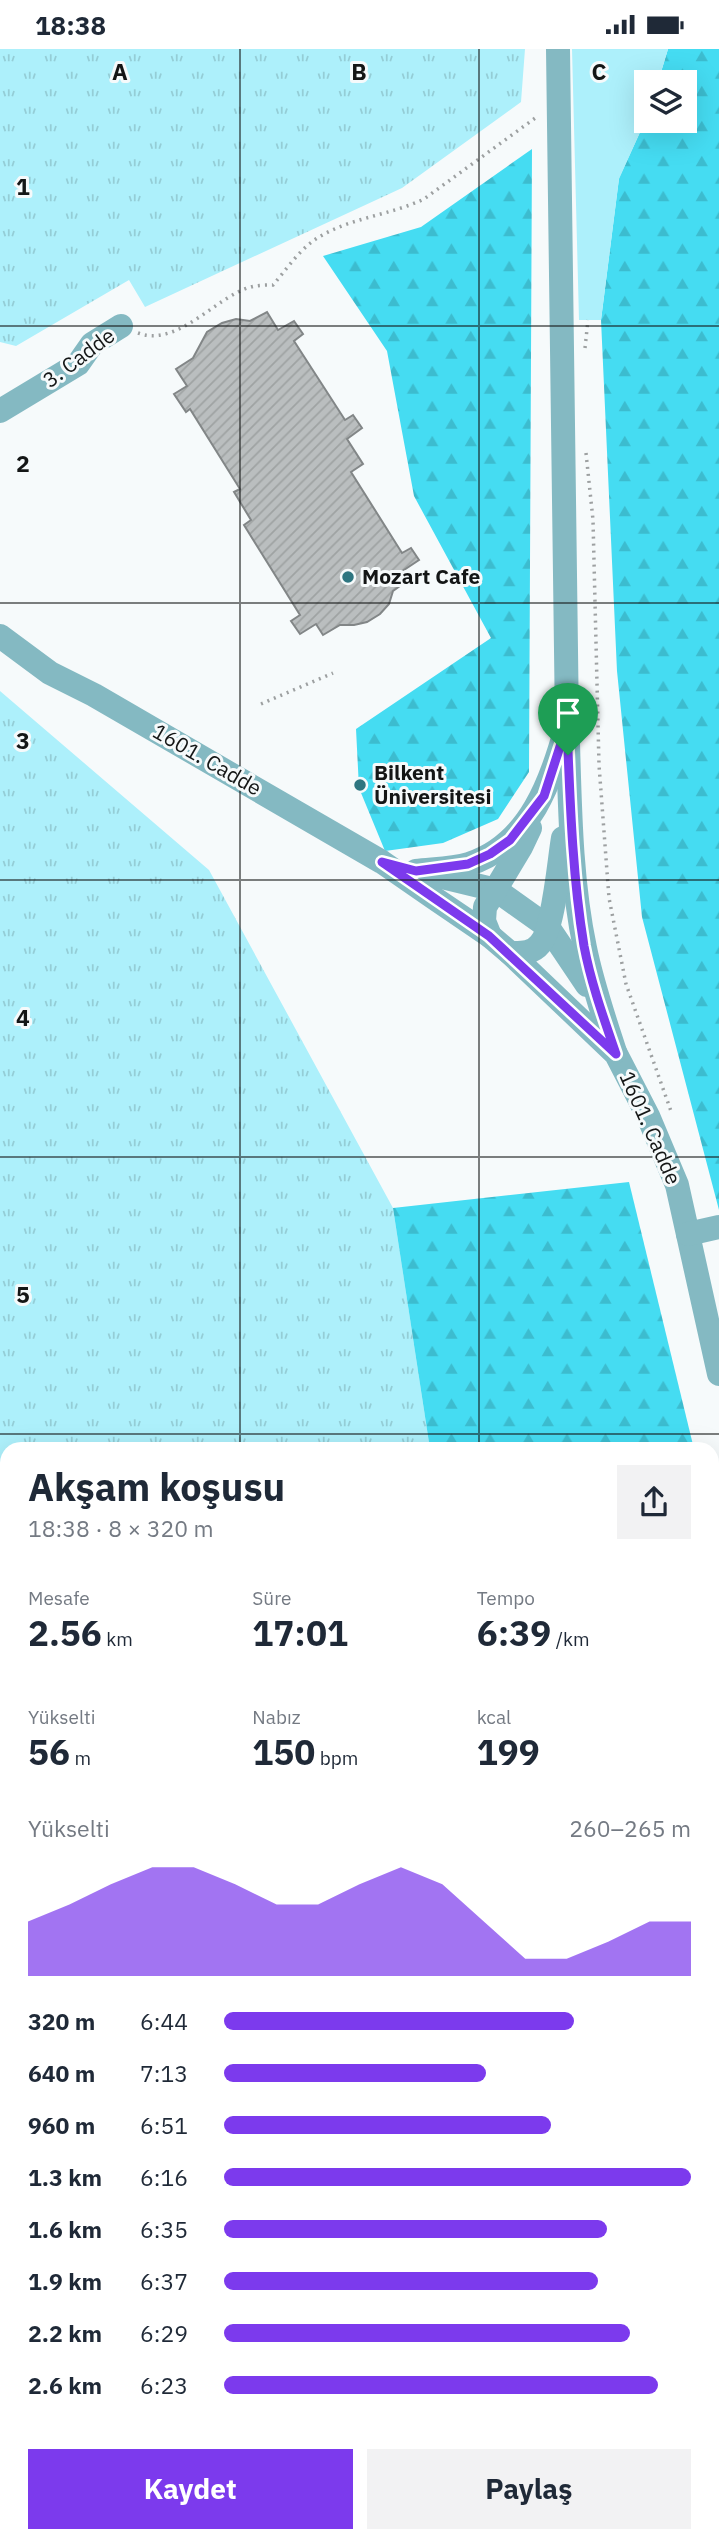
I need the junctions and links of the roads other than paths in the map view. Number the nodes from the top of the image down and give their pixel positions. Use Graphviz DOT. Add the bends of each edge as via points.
graph roads {
  1 [pos="558,49"];
  2 [pos="121,326"];
  3 [pos="0,411"];
  4 [pos="0,621"];
  5 [pos="0,636"];
  6 [pos="94,695"];
  7 [pos="567,725"];
  8 [pos="570,792"];
  9 [pos="544,796"];
  10 [pos="382,862"];
  11 [pos="416,871"];
  12 [pos="496,890"];
  13 [pos="548,927"];
  14 [pos="489,936"];
  15 [pos="510,953"];
  16 [pos="598,1001"];
  17 [pos="616,1054"];
  18 [pos="719,1227"];
  19 [pos="688,1234"];
  20 [pos="719,1374"];
  1 -- 7 [label="street"];
  2 -- 3 [label="street, 3. Cadde" via="92,344 78,364"];
  4 -- 6 [label="street, 1601. Cadde"];
  5 -- 6 [label="street, 1601. Cadde" via="50,673"];
  6 -- 10 [label="street, 1601. Cadde"];
  7 -- 8 [label="street"];
  7 -- 9 [label="street"];
  8 -- 13 [label="street"];
  8 -- 16 [label="street" via="585,947"];
  9 -- 11 [label="street" via="510,840 490,854 468,864"];
  9 -- 12 [label="street"];
  10 -- 11 [label="street"];
  10 -- 14 [label="street, 1601. Cadde"];
  11 -- 12 [label="street"];
  12 -- 13 [label="street"];
  12 -- 14 [label="street" via="485,907"];
  13 -- 15 [label="street" via="540,944 528,953"];
  13 -- 16 [label="street"];
  14 -- 15 [label="street, 1601. Cadde"];
  15 -- 17 [label="street, 1601. Cadde"];
  16 -- 17 [label="street"];
  17 -- 19 [label="street, 1601. Cadde" via="677,1185"];
  18 -- 19 [label="street"];
  19 -- 20 [label="street, 1601. Cadde"];
}
